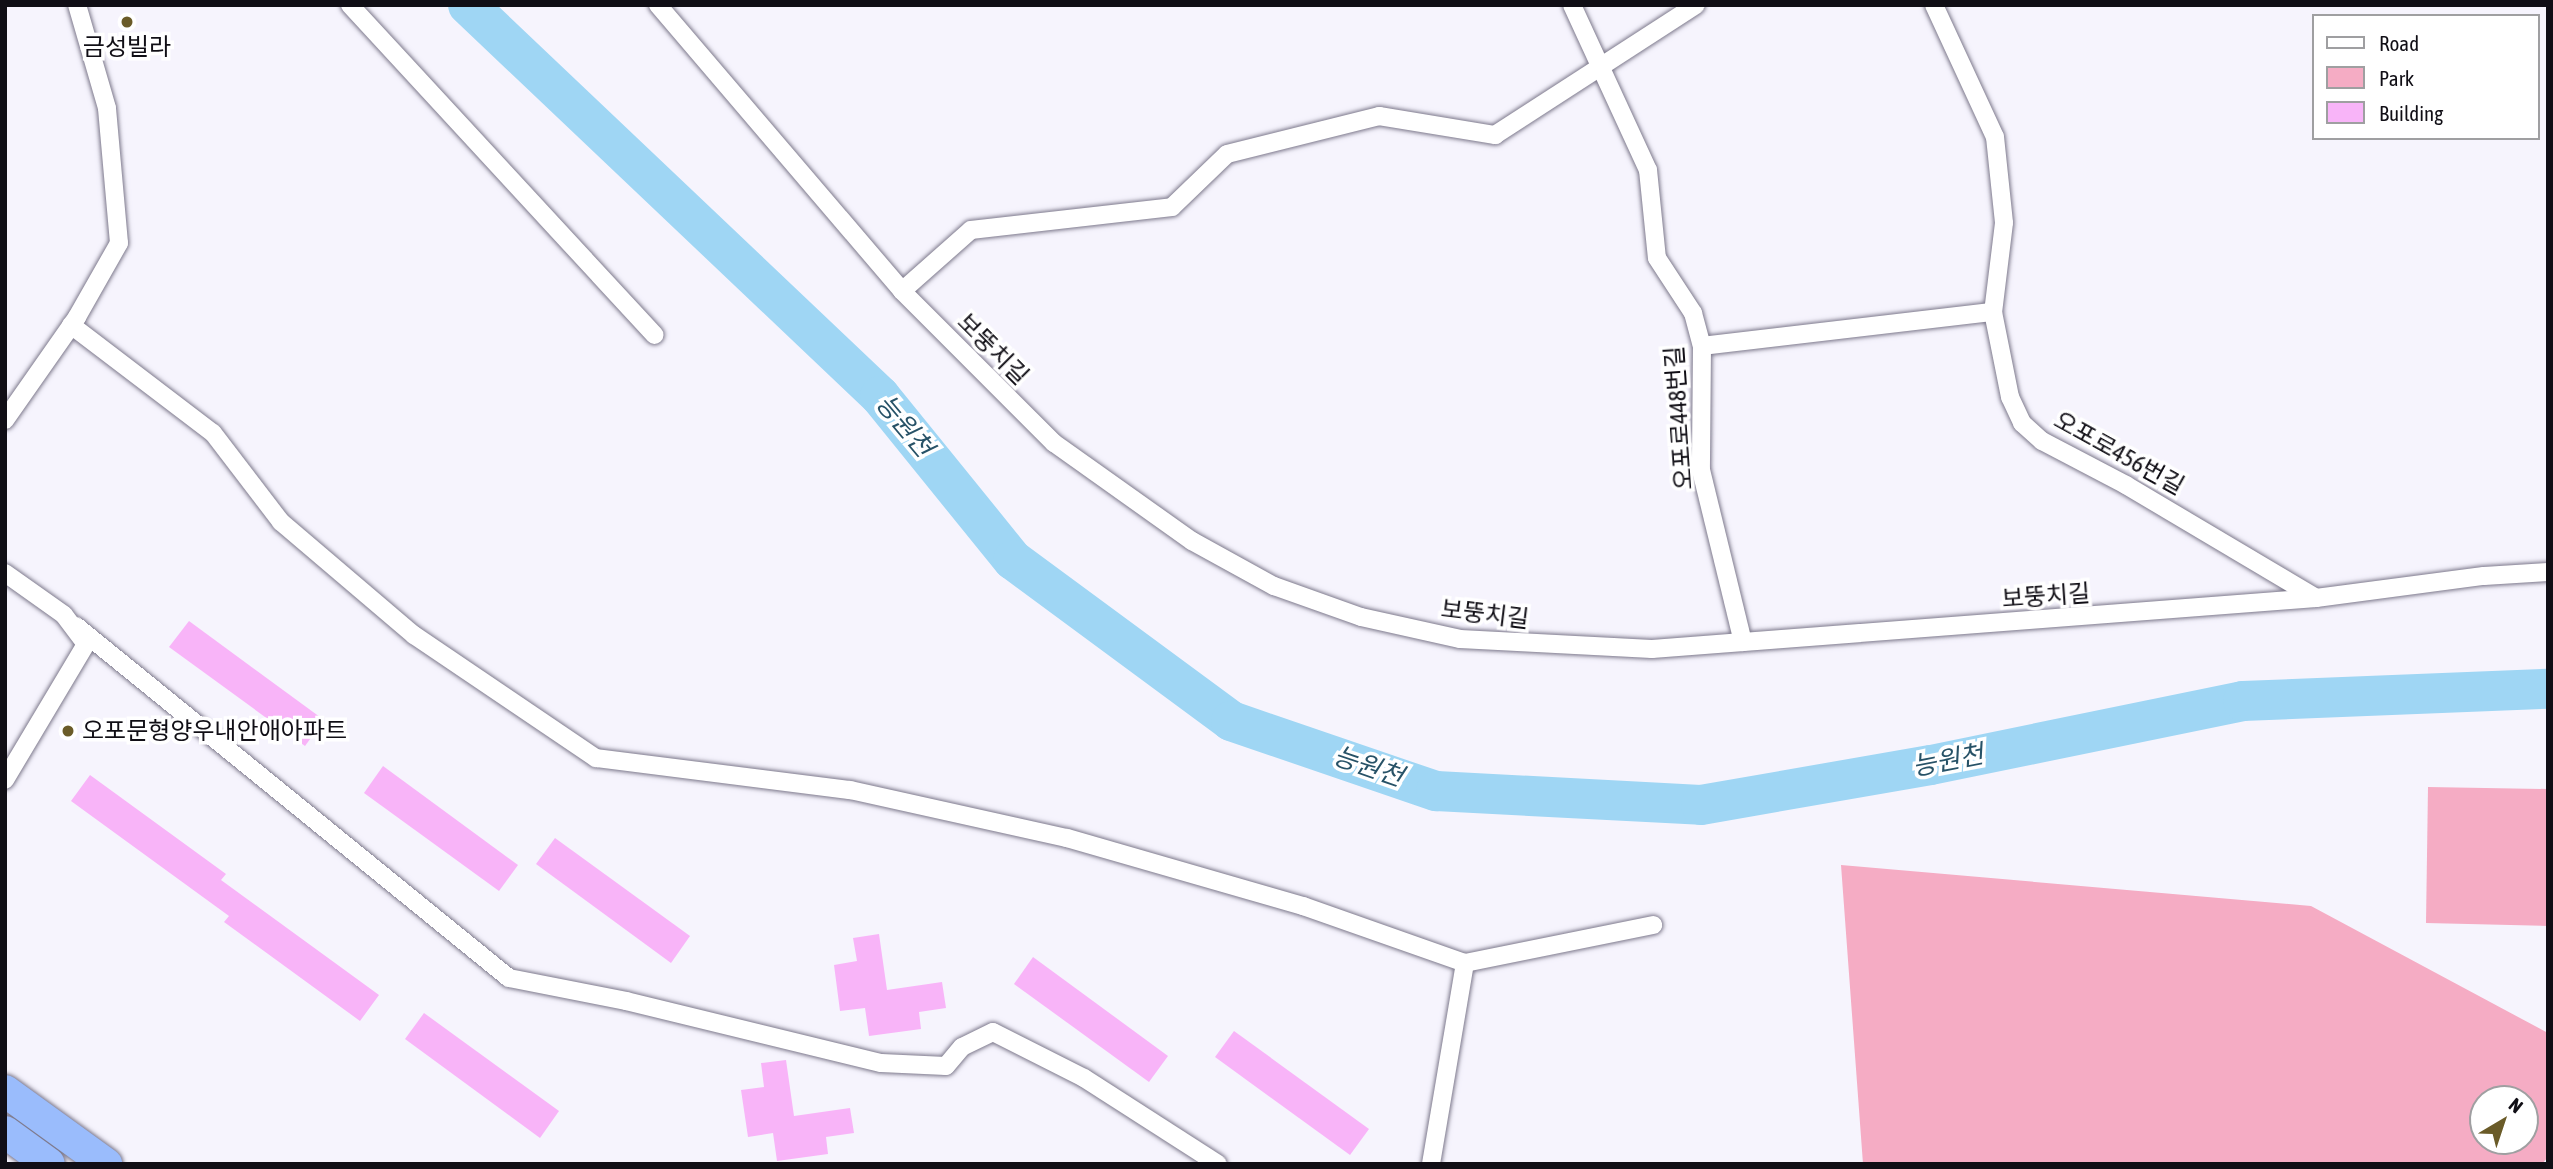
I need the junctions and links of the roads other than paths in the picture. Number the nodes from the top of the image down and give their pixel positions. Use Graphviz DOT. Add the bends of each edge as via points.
graph roads {
  1 [pos="76,5"];
  2 [pos="350,5"];
  3 [pos="657,5"];
  4 [pos="1572,5"];
  5 [pos="1696,5"];
  6 [pos="1934,5"];
  7 [pos="1598,69"];
  8 [pos="902,291"];
  9 [pos="1993,312"];
  10 [pos="71,325"];
  11 [pos="654,335"];
  12 [pos="1702,346"];
  13 [pos="5,420"];
  14 [pos="2548,572"];
  15 [pos="5,573"];
  16 [pos="2316,598"];
  17 [pos="76,626"];
  18 [pos="1742,642"];
  19 [pos="5,780"];
  20 [pos="1653,925"];
  21 [pos="1465,963"];
  22 [pos="5,1091"];
  23 [pos="5,1132"];
  24 [pos="49,1164"];
  25 [pos="106,1164"];
  26 [pos="1218,1164"];
  27 [pos="1432,1164"];
  1 -- 10 [label="street" via="107,108 119,243"];
  2 -- 11 [label="street"];
  3 -- 8 [label="street, 보뚱치길"];
  4 -- 7 [label="street, 오포로448번길"];
  5 -- 7 [label="street"];
  6 -- 9 [label="street, 오포로456번길" via="1995,138 2004,223"];
  7 -- 8 [label="street" via="1495,135 1379,116 1227,154 1172,207 971,230"];
  7 -- 12 [label="street, 오포로448번길" via="1648,170 1657,258 1693,313"];
  8 -- 18 [label="street, 보뚱치길" via="1054,443 1192,541 1274,586 1361,617 1461,639 1653,649"];
  9 -- 12 [label="street"];
  9 -- 16 [label="street, 오포로456번길" via="2010,397 2022,423 2042,441 2126,485"];
  10 -- 13 [label="street"];
  10 -- 21 [label="street" via="213,433 281,522 414,635 596,758 850,790 1067,838 1303,906"];
  12 -- 18 [label="street, 오포로448번길" via="1702,470"];
  14 -- 16 [label="street, 보뚱치길"];
  15 -- 17 [label="street"];
  16 -- 18 [label="street, 보뚱치길"];
  17 -- 19 [label="street" via="86,644 84,651"];
  17 -- 26 [label="street" via="509,978 626,1001 881,1063 946,1066 961,1047 993,1032 1084,1078"];
  20 -- 21 [label="street"];
  21 -- 27 [label="street"];
  22 -- 25 [label="highway"];
  23 -- 24 [label="highway"];
}
